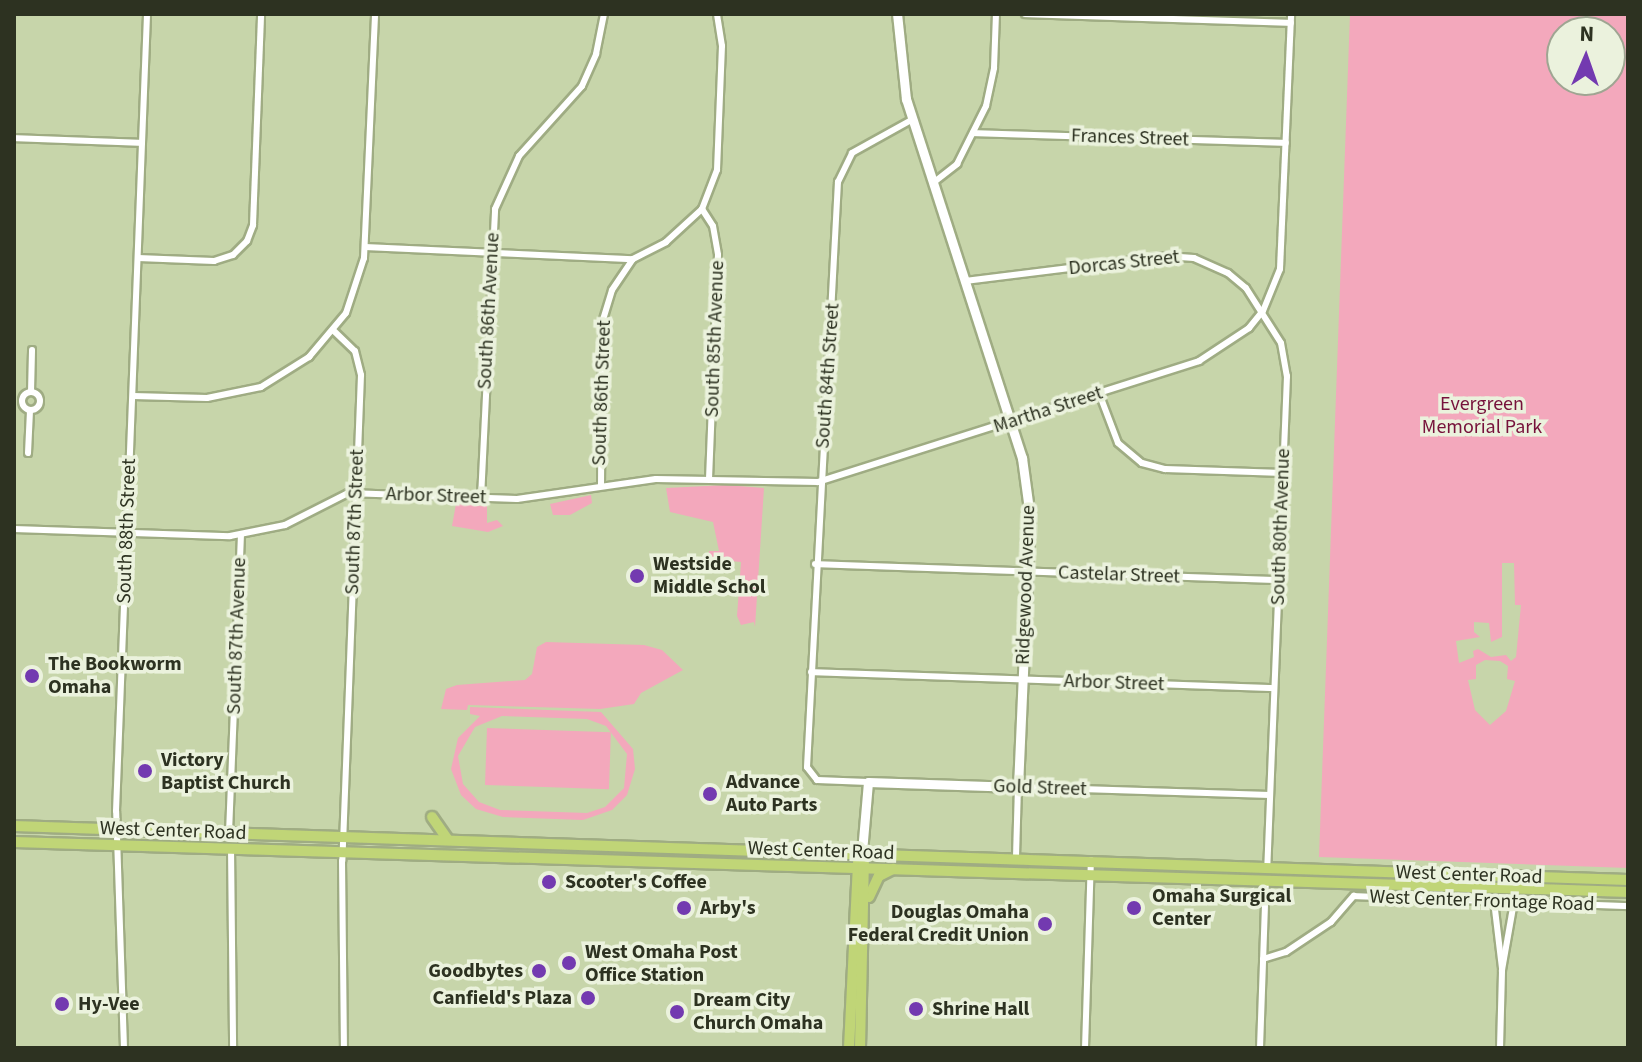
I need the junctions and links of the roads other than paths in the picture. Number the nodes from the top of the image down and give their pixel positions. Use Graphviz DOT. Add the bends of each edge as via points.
graph roads {
  1 [pos="147,14"];
  2 [pos="261,14"];
  3 [pos="375,14"];
  4 [pos="604,14"];
  5 [pos="717,14"];
  6 [pos="897,14"];
  7 [pos="996,14"];
  8 [pos="1025,14"];
  9 [pos="1291,14"];
  10 [pos="1291,23"];
  11 [pos="913,119"];
  12 [pos="973,133"];
  13 [pos="14,138"];
  14 [pos="142,143"];
  15 [pos="1286,143"];
  16 [pos="933,183"];
  17 [pos="702,209"];
  18 [pos="365,247"];
  19 [pos="490,251"];
  20 [pos="138,258"];
  21 [pos="633,259"];
  22 [pos="965,281"];
  23 [pos="1263,311"];
  24 [pos="334,331"];
  25 [pos="32,350"];
  26 [pos="31,392"];
  27 [pos="1099,393"];
  28 [pos="133,396"];
  29 [pos="17,400"];
  30 [pos="30,411"];
  31 [pos="1011,422"];
  32 [pos="28,453"];
  33 [pos="1283,473"];
  34 [pos="709,479"];
  35 [pos="818,482"];
  36 [pos="601,486"];
  37 [pos="356,493"];
  38 [pos="481,498"];
  39 [pos="14,529"];
  40 [pos="127,533"];
  41 [pos="241,535"];
  42 [pos="815,564"];
  43 [pos="1027,572"];
  44 [pos="1279,580"];
  45 [pos="811,672"];
  46 [pos="1023,680"];
  47 [pos="1274,688"];
  48 [pos="811,777"];
  49 [pos="868,782"];
  50 [pos="1018,787"];
  51 [pos="1270,795"];
  52 [pos="432,817"];
  53 [pos="14,826"];
  54 [pos="116,829"];
  55 [pos="229,833"];
  56 [pos="343,835"];
  57 [pos="448,840"];
  58 [pos="14,842"];
  59 [pos="118,844"];
  60 [pos="231,847"];
  61 [pos="342,849"];
  62 [pos="862,852"];
  63 [pos="1016,857"];
  64 [pos="1091,860"];
  65 [pos="860,866"];
  66 [pos="1267,866"];
  67 [pos="903,867"];
  68 [pos="1091,874"];
  69 [pos="1628,880"];
  70 [pos="1266,881"];
  71 [pos="1628,892"];
  72 [pos="1494,901"];
  73 [pos="1514,902"];
  74 [pos="1628,906"];
  75 [pos="864,919"];
  76 [pos="1263,959"];
  77 [pos="1502,970"];
  78 [pos="124,1048"];
  79 [pos="233,1048"];
  80 [pos="344,1048"];
  81 [pos="849,1048"];
  82 [pos="860,1048"];
  83 [pos="1085,1048"];
  84 [pos="1260,1048"];
  85 [pos="1500,1048"];
  1 -- 14 [label="street, South 88th Street"];
  2 -- 20 [label="street" via="253,225 237,252 210,261"];
  3 -- 18 [label="street"];
  4 -- 19 [label="street, South 86th Avenue" via="596,54 582,86 511,170 495,209"];
  5 -- 17 [label="street" via="722,46 719,156"];
  6 -- 11 [label="main road" via="900,69"];
  7 -- 12 [label="street" via="992,83"];
  8 -- 10 [label="street"];
  9 -- 10 [label="street"];
  10 -- 15 [label="street"];
  11 -- 16 [label="main road, Ridgewood Avenue"];
  11 -- 35 [label="street, South 84th Street" via="852,153 839,174 829,410"];
  12 -- 15 [label="street, Frances Street"];
  12 -- 16 [label="street" via="957,164"];
  13 -- 14 [label="street"];
  14 -- 20 [label="street, South 88th Street"];
  15 -- 23 [label="street" via="1282,260"];
  16 -- 22 [label="main road, Ridgewood Avenue"];
  17 -- 21 [label="street" via="678,234"];
  17 -- 34 [label="street, South 85th Avenue" via="713,226 718,255"];
  18 -- 19 [label="street"];
  18 -- 24 [label="street" via="355,292"];
  19 -- 21 [label="street"];
  19 -- 38 [label="street, South 86th Avenue"];
  20 -- 28 [label="street, South 88th Street"];
  21 -- 36 [label="street, South 86th Street" via="612,290 602,323"];
  22 -- 23 [label="street, Dorcas Street" via="1182,256 1228,273"];
  22 -- 31 [label="main road, Ridgewood Avenue"];
  23 -- 27 [label="street, Martha Street" via="1214,355"];
  23 -- 33 [label="street, South 80th Avenue" via="1286,362"];
  24 -- 28 [label="street" via="298,366 250,391 207,398"];
  24 -- 37 [label="street, South 87th Street" via="352,346 361,366"];
  25 -- 26 [label="street"];
  26 -- 29 [label="street"];
  26 -- 30 [label="street" via="40,402"];
  27 -- 31 [label="street, Martha Street"];
  27 -- 33 [label="street" via="1118,443 1142,463 1165,469"];
  28 -- 40 [label="street, South 88th Street"];
  29 -- 30 [label="street"];
  30 -- 32 [label="street"];
  31 -- 35 [label="street, Martha Street"];
  31 -- 43 [label="main road, Ridgewood Avenue" via="1028,487"];
  33 -- 44 [label="street, South 80th Avenue"];
  34 -- 35 [label="street, Arbor Street"];
  34 -- 36 [label="street, Arbor Street"];
  35 -- 42 [label="street, South 84th Street"];
  36 -- 38 [label="street, Arbor Street" via="538,498"];
  37 -- 38 [label="street, Arbor Street"];
  37 -- 41 [label="street, Arbor Street" via="341,495 285,525"];
  37 -- 56 [label="street, South 87th Street"];
  39 -- 40 [label="street, Arbor Street"];
  40 -- 41 [label="street, Arbor Street"];
  40 -- 54 [label="street, South 88th Street"];
  41 -- 55 [label="street, South 87th Avenue"];
  42 -- 43 [label="street, Castelar Street"];
  42 -- 45 [label="street, South 84th Street"];
  43 -- 44 [label="street, Castelar Street"];
  43 -- 46 [label="main road, Ridgewood Avenue"];
  44 -- 47 [label="street, South 80th Avenue"];
  45 -- 46 [label="street, Arbor Street"];
  45 -- 48 [label="street, South 84th Street"];
  46 -- 47 [label="street, Arbor Street"];
  46 -- 50 [label="main road, Ridgewood Avenue"];
  47 -- 51 [label="street, South 80th Avenue"];
  48 -- 49 [label="street, Gold Street"];
  49 -- 50 [label="main road, Gold Street"];
  49 -- 62 [label="main road"];
  50 -- 51 [label="street, Gold Street"];
  50 -- 63 [label="street, Ridgewood Avenue"];
  51 -- 66 [label="street, South 80th Avenue"];
  52 -- 57 [label="main road"];
  53 -- 54 [label="main road, West Center Road"];
  54 -- 55 [label="main road, West Center Road"];
  54 -- 59 [label="street, South 88th Street"];
  55 -- 56 [label="main road, West Center Road"];
  56 -- 57 [label="main road, West Center Road"];
  56 -- 61 [label="street, South 87th Street"];
  57 -- 62 [label="main road, West Center Road"];
  58 -- 59 [label="main road, West Center Road"];
  59 -- 60 [label="main road, West Center Road"];
  59 -- 78 [label="street, South 88th Street"];
  60 -- 61 [label="main road, West Center Road"];
  60 -- 79 [label="street"];
  61 -- 65 [label="main road, West Center Road"];
  61 -- 80 [label="street, South 87th Street"];
  62 -- 63 [label="main road, West Center Road"];
  62 -- 65 [label="main road"];
  63 -- 64 [label="main road, West Center Road"];
  64 -- 66 [label="main road, West Center Road"];
  64 -- 68 [label="street"];
  65 -- 67 [label="main road, West Center Road"];
  65 -- 75 [label="main road"];
  65 -- 81 [label="main road"];
  66 -- 69 [label="main road, West Center Road"];
  66 -- 70 [label="street, South 80th Avenue"];
  67 -- 68 [label="main road, West Center Road"];
  67 -- 75 [label="main road" via="876,880"];
  68 -- 70 [label="main road, West Center Road"];
  68 -- 83 [label="street"];
  70 -- 71 [label="main road, West Center Road"];
  70 -- 76 [label="street, South 80th Avenue"];
  72 -- 73 [label="street, West Center Frontage Road"];
  72 -- 76 [label="street, West Center Frontage Road" via="1354,896 1331,922 1286,952"];
  72 -- 77 [label="street"];
  73 -- 74 [label="street, West Center Frontage Road"];
  73 -- 77 [label="street"];
  75 -- 82 [label="main road"];
  76 -- 84 [label="street, South 80th Avenue"];
  77 -- 85 [label="street"];
}
